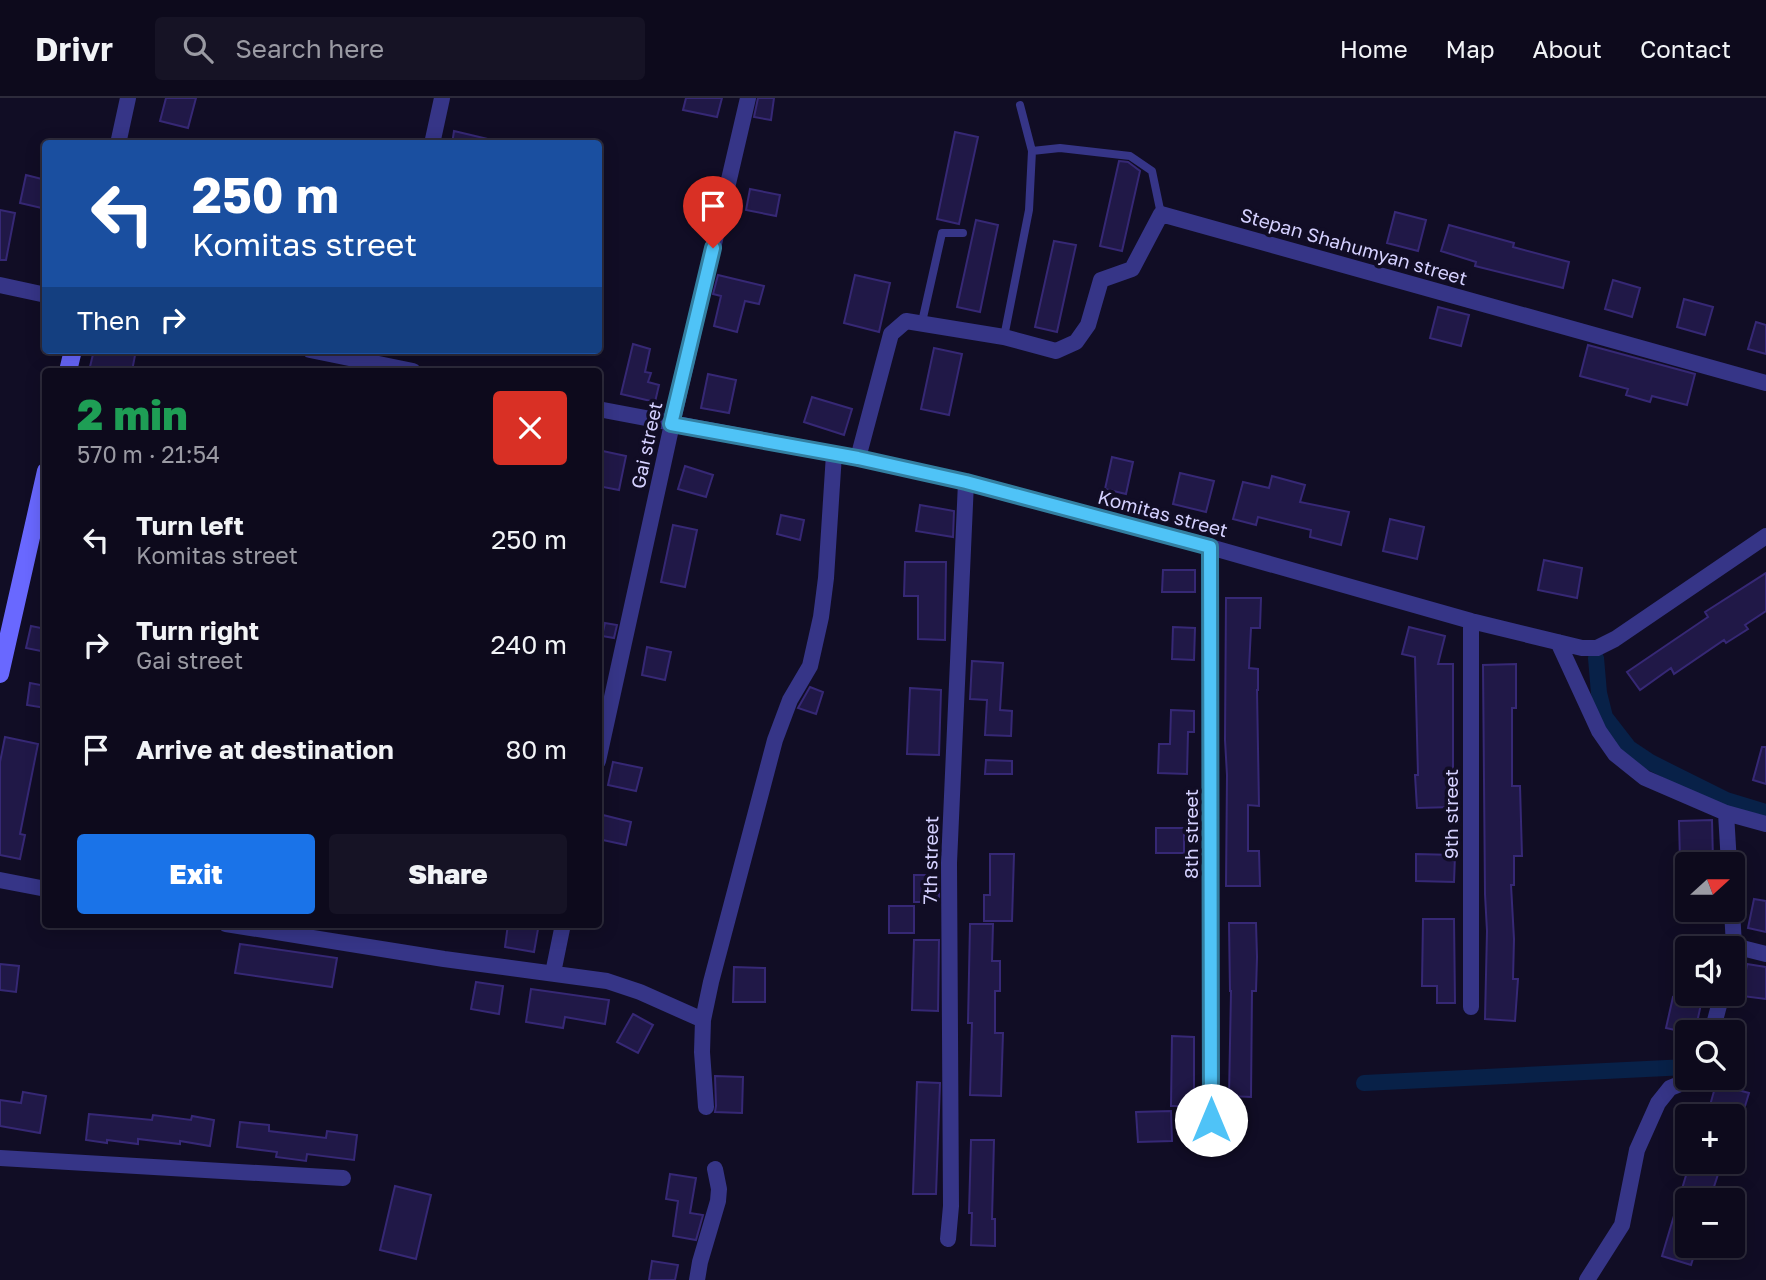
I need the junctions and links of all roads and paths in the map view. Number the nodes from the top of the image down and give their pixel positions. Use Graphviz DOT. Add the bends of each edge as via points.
graph roads {
  1 [pos="128,98"];
  2 [pos="442,98"];
  3 [pos="748,98"];
  4 [pos="1020,105"];
  5 [pos="119,140"];
  6 [pos="433,140"];
  7 [pos="1032,151"];
  8 [pos="1161,214"];
  9 [pos="963,233"];
  10 [pos="0,285"];
  11 [pos="42,294"];
  12 [pos="922,322"];
  13 [pos="1004,337"];
  14 [pos="335,354"];
  15 [pos="384,362"];
  16 [pos="403,368"];
  17 [pos="1766,383"];
  18 [pos="602,410"];
  19 [pos="671,424"];
  20 [pos="834,454"];
  21 [pos="858,458"];
  22 [pos="966,482"];
  23 [pos="42,489"];
  24 [pos="1766,536"];
  25 [pos="1210,547"];
  26 [pos="1471,621"];
  27 [pos="1558,642"];
  28 [pos="0,674"];
  29 [pos="602,743"];
  30 [pos="1726,813"];
  31 [pos="1766,824"];
  32 [pos="1728,852"];
  33 [pos="0,880"];
  34 [pos="42,888"];
  35 [pos="264,928"];
  36 [pos="562,928"];
  37 [pos="1745,950"];
  38 [pos="1766,954"];
  39 [pos="553,973"];
  40 [pos="1471,1007"];
  41 [pos="703,1020"];
  42 [pos="1675,1086"];
  43 [pos="706,1107"];
  44 [pos="1211,1120"];
  45 [pos="0,1158"];
  46 [pos="715,1169"];
  47 [pos="343,1178"];
  48 [pos="948,1239"];
  49 [pos="697,1280"];
  50 [pos="1587,1280"];
  1 -- 5 [label="street"];
  2 -- 6 [label="street"];
  3 -- 19 [label="street, Gai street"];
  4 -- 7 [label="lane"];
  7 -- 8 [label="lane" via="1060,148 1129,156 1152,170"];
  7 -- 13 [label="lane" via="1029,210"];
  8 -- 13 [label="street" via="1132,269 1101,280 1088,325 1076,342 1056,351"];
  8 -- 17 [label="street, Stepan Shahumyan street"];
  9 -- 12 [label="lane" via="942,233"];
  10 -- 11 [label="street"];
  12 -- 13 [label="street"];
  12 -- 21 [label="street" via="906,321 891,334"];
  14 -- 15 [label="street"];
  15 -- 16 [label="street"];
  18 -- 19 [label="street, Komitas street"];
  19 -- 20 [label="street, Komitas street"];
  19 -- 29 [label="street, Gai street"];
  20 -- 21 [label="street, Komitas street"];
  20 -- 41 [label="street" via="826,578 810,666 775,740"];
  21 -- 22 [label="street, Komitas street"];
  22 -- 25 [label="street, Komitas street"];
  22 -- 48 [label="street, 7th street" via="949,863"];
  23 -- 28 [label="street"];
  24 -- 27 [label="street, Komitas street" via="1615,639 1597,648"];
  25 -- 26 [label="street, Komitas street"];
  25 -- 44 [label="street, 8th street"];
  26 -- 27 [label="street, Komitas street"];
  26 -- 40 [label="street, 9th street"];
  27 -- 30 [label="street" via="1599,731 1615,754 1645,778"];
  30 -- 31 [label="street"];
  30 -- 32 [label="street"];
  33 -- 34 [label="street"];
  35 -- 39 [label="street"];
  36 -- 39 [label="street"];
  37 -- 38 [label="street"];
  39 -- 41 [label="street" via="607,981"];
  41 -- 43 [label="street"];
  42 -- 50 [label="street" via="1658,1103 1637,1150 1622,1225"];
  45 -- 47 [label="street"];
  46 -- 49 [label="street" via="718,1201"];
}
